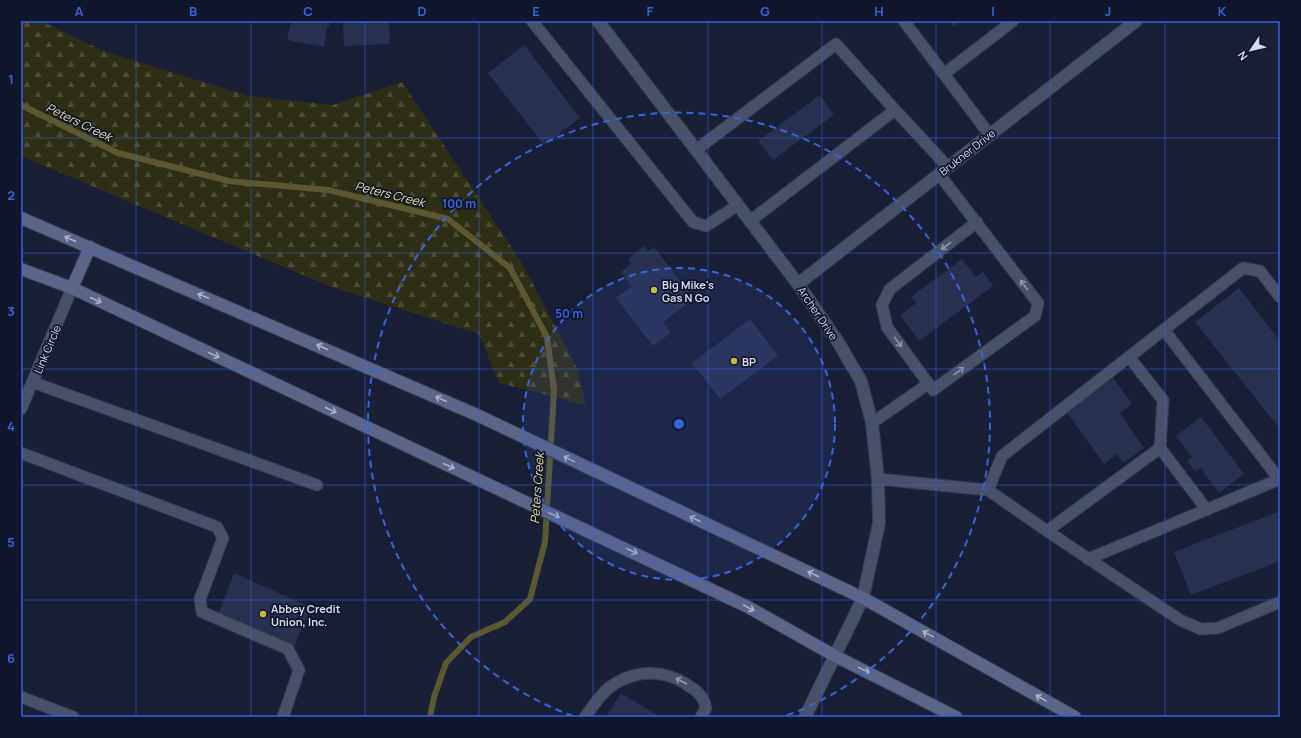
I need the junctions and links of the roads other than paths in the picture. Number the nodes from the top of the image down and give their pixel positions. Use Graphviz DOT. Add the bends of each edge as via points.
graph roads {
  1 [pos="532,21"];
  2 [pos="598,21"];
  3 [pos="904,21"];
  4 [pos="1013,21"];
  5 [pos="1136,21"];
  6 [pos="944,74"];
  7 [pos="895,110"];
  8 [pos="989,134"];
  9 [pos="696,150"];
  10 [pos="944,170"];
  11 [pos="738,205"];
  12 [pos="21,218"];
  13 [pos="750,220"];
  14 [pos="977,222"];
  15 [pos="90,248"];
  16 [pos="21,269"];
  17 [pos="798,284"];
  18 [pos="72,288"];
  19 [pos="1280,297"];
  20 [pos="1164,330"];
  21 [pos="1129,358"];
  22 [pos="32,382"];
  23 [pos="928,384"];
  24 [pos="21,409"];
  25 [pos="872,423"];
  26 [pos="1160,448"];
  27 [pos="21,453"];
  28 [pos="878,479"];
  29 [pos="1280,480"];
  30 [pos="317,485"];
  31 [pos="988,490"];
  32 [pos="1207,510"];
  33 [pos="1047,532"];
  34 [pos="1088,559"];
  35 [pos="863,598"];
  36 [pos="1280,602"];
  37 [pos="835,656"];
  38 [pos="21,697"];
  39 [pos="704,713"];
  40 [pos="73,717"];
  41 [pos="283,717"];
  42 [pos="585,717"];
  43 [pos="805,717"];
  44 [pos="956,717"];
  45 [pos="1075,717"];
  1 -- 11 [label="lane" via="692,222 706,226"];
  2 -- 9 [label="street, Archer Drive"];
  3 -- 6 [label="lane"];
  4 -- 6 [label="lane"];
  5 -- 8 [label="street, Brukner Drive"];
  6 -- 8 [label="lane"];
  7 -- 9 [label="lane" via="836,44"];
  7 -- 10 [label="lane"];
  7 -- 13 [label="lane"];
  8 -- 10 [label="street, Brukner Drive"];
  9 -- 11 [label="street, Archer Drive"];
  10 -- 14 [label="lane"];
  10 -- 17 [label="street, Brukner Drive"];
  11 -- 13 [label="street, Archer Drive"];
  15 -- 12 [label="main road, one-way"];
  13 -- 17 [label="street, Archer Drive"];
  14 -- 23 [label="lane, one-way" via="890,289 882,305 887,327"];
  23 -- 14 [label="lane, one-way" via="933,390 1034,316 1038,303"];
  15 -- 18 [label="main road"];
  35 -- 15 [label="main road, one-way" via="477,415"];
  16 -- 18 [label="main road"];
  17 -- 25 [label="street, Archer Drive" via="861,381"];
  18 -- 22 [label="lane, Link Circle"];
  18 -- 37 [label="main road, one-way" via="748,607"];
  19 -- 20 [label="lane" via="1260,271 1243,268"];
  20 -- 21 [label="lane"];
  20 -- 29 [label="lane"];
  21 -- 26 [label="lane" via="1163,400"];
  21 -- 31 [label="lane" via="1002,456"];
  22 -- 24 [label="lane, Link Circle"];
  22 -- 30 [label="lane"];
  23 -- 25 [label="lane"];
  25 -- 28 [label="street, Archer Drive"];
  26 -- 32 [label="lane"];
  26 -- 33 [label="lane"];
  27 -- 41 [label="lane" via="217,527 223,538 200,599 202,612 288,649 300,670"];
  28 -- 31 [label="lane"];
  28 -- 35 [label="street, Archer Drive" via="879,523"];
  29 -- 32 [label="lane"];
  31 -- 33 [label="lane"];
  32 -- 34 [label="lane"];
  33 -- 34 [label="lane"];
  34 -- 36 [label="lane" via="1180,620 1202,629 1218,628"];
  35 -- 37 [label="street, Archer Drive"];
  45 -- 35 [label="main road, one-way"];
  37 -- 43 [label="street, Archer Drive"];
  37 -- 44 [label="main road, one-way"];
  38 -- 40 [label="lane"];
  39 -- 42 [label="lane, one-way" via="704,698 698,691 665,673 651,672 632,676 615,684 599,698"];
}
